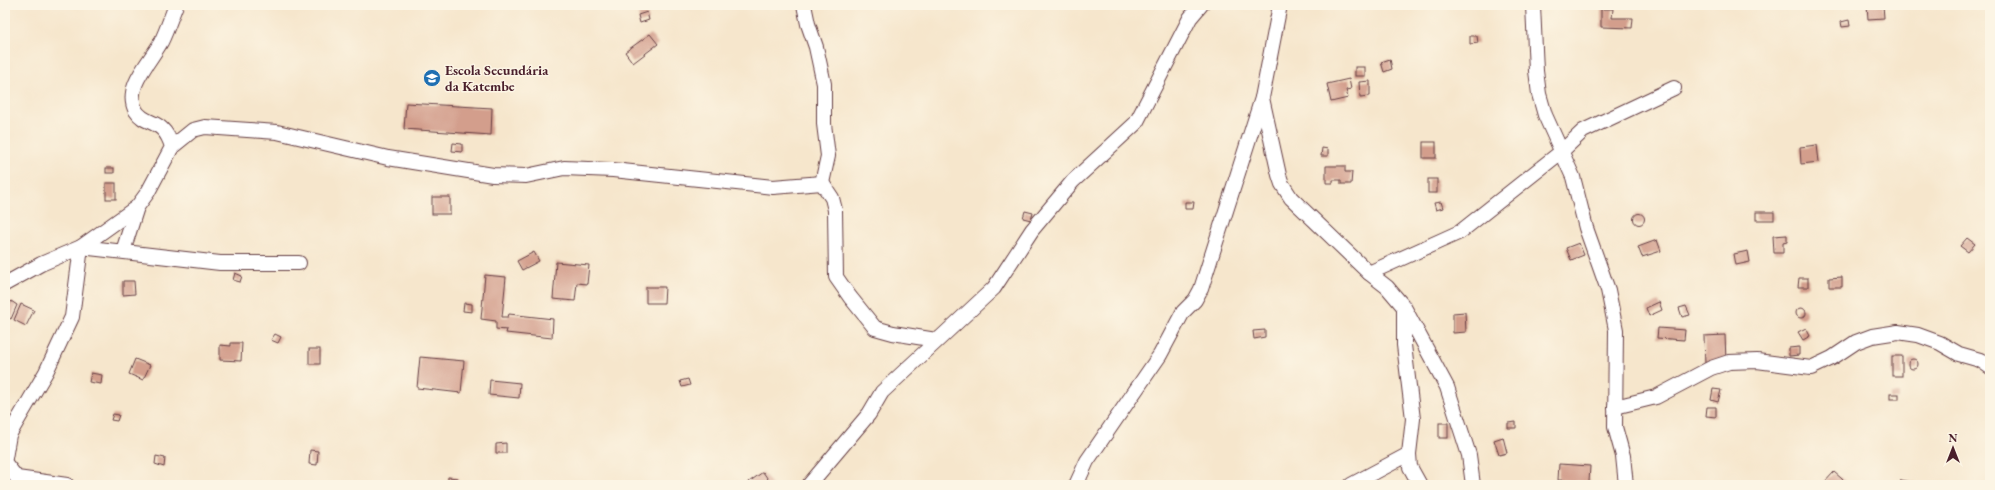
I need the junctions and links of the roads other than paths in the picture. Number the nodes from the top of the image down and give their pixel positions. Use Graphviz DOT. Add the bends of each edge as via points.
graph roads {
  1 [pos="176,5"];
  2 [pos="804,5"];
  3 [pos="1202,5"];
  4 [pos="1280,5"];
  5 [pos="1533,5"];
  6 [pos="1674,88"];
  7 [pos="1262,98"];
  8 [pos="172,147"];
  9 [pos="1561,152"];
  10 [pos="822,182"];
  11 [pos="137,207"];
  12 [pos="81,247"];
  13 [pos="123,252"];
  14 [pos="298,263"];
  15 [pos="1369,273"];
  16 [pos="5,284"];
  17 [pos="1404,306"];
  18 [pos="936,340"];
  19 [pos="1990,367"];
  20 [pos="1615,407"];
  21 [pos="1409,454"];
  22 [pos="5,458"];
  23 [pos="5,463"];
  24 [pos="66,485"];
  25 [pos="809,485"];
  26 [pos="1076,485"];
  27 [pos="1352,485"];
  28 [pos="1420,485"];
  29 [pos="1473,485"];
  30 [pos="1626,485"];
  1 -- 8 [label="street" via="161,42 136,83 132,102 137,113 164,130"];
  2 -- 10 [label="street" via="824,84 824,124 828,156"];
  3 -- 18 [label="street" via="1190,18 1136,123 1073,181 1032,230 994,288"];
  4 -- 7 [label="street"];
  5 -- 9 [label="street" via="1538,94"];
  6 -- 9 [label="street" via="1583,131"];
  7 -- 15 [label="street" via="1282,184 1291,198 1314,222"];
  7 -- 26 [label="street" via="1202,289 1183,312 1160,355 1087,461"];
  8 -- 10 [label="street" via="193,130 205,126 277,132 388,158 494,175 526,176 564,168 614,170 773,187"];
  8 -- 11 [label="street"];
  9 -- 15 [label="street" via="1460,232"];
  9 -- 20 [label="street" via="1572,177 1586,228 1608,290 1616,330"];
  10 -- 18 [label="street" via="832,198 835,210 836,277 850,297 875,328"];
  11 -- 12 [label="street"];
  11 -- 13 [label="street"];
  12 -- 13 [label="street"];
  12 -- 16 [label="street" via="41,264"];
  12 -- 22 [label="street" via="72,317 46,372 9,435"];
  13 -- 14 [label="street" via="220,263"];
  15 -- 17 [label="street"];
  17 -- 21 [label="street" via="1404,345 1413,419"];
  17 -- 29 [label="street" via="1447,387 1469,455"];
  18 -- 25 [label="street" via="882,392 869,414"];
  19 -- 20 [label="street" via="1940,343 1918,335 1898,332 1872,336 1856,342 1811,368 1757,361 1729,362 1711,368 1656,397"];
  20 -- 30 [label="street" via="1615,427 1623,456"];
  21 -- 27 [label="street"];
  21 -- 28 [label="street" via="1410,468"];
  23 -- 24 [label="street" via="17,478"];
}
